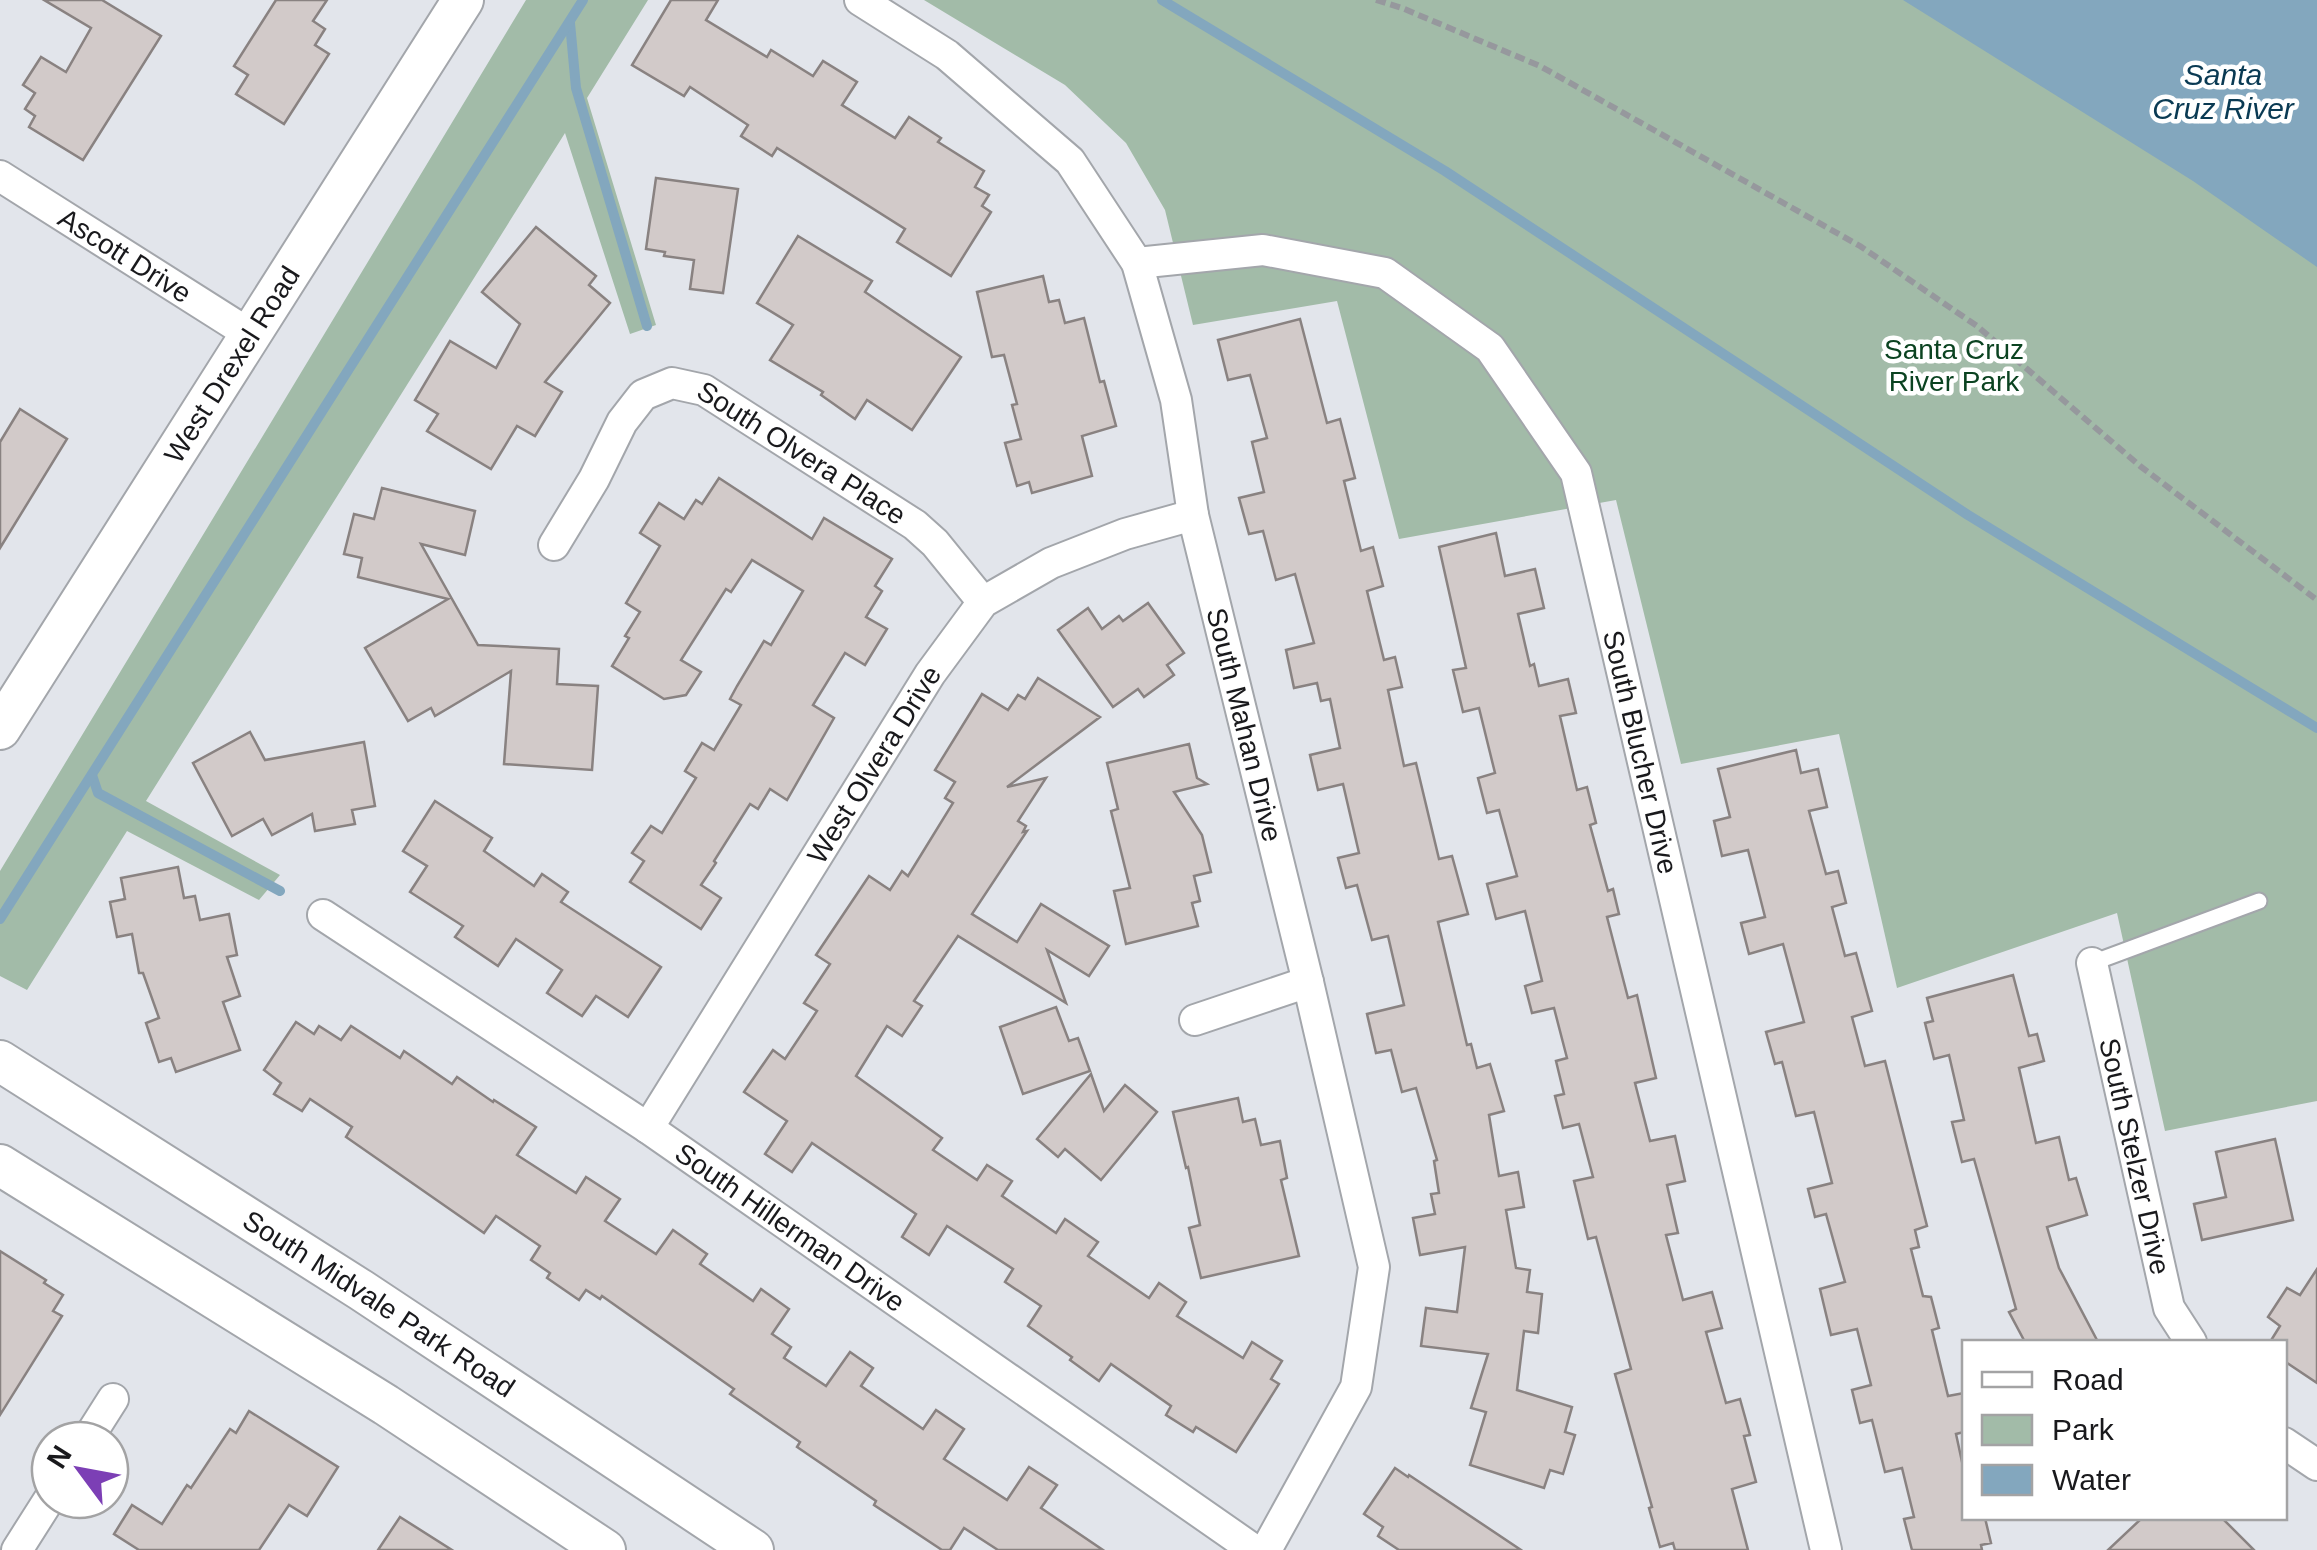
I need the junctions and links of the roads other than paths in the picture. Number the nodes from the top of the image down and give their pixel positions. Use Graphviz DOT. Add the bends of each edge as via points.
graph roads {
  1 [pos="463,0"];
  2 [pos="860,0"];
  3 [pos="0,176"];
  4 [pos="1138,264"];
  5 [pos="251,334"];
  6 [pos="1193,516"];
  7 [pos="554,545"];
  8 [pos="982,602"];
  9 [pos="0,728"];
  10 [pos="2259,901"];
  11 [pos="323,915"];
  12 [pos="2092,963"];
  13 [pos="1308,982"];
  14 [pos="1195,1020"];
  15 [pos="0,1061"];
  16 [pos="648,1128"];
  17 [pos="0,1164"];
  18 [pos="2191,1340"];
  19 [pos="113,1399"];
  20 [pos="100,1420"];
  21 [pos="2287,1445"];
  22 [pos="2317,1465"];
  23 [pos="36,1520"];
  24 [pos="17,1550"];
  25 [pos="605,1550"];
  26 [pos="753,1550"];
  27 [pos="1254,1550"];
  28 [pos="1266,1550"];
  29 [pos="1826,1550"];
  1 -- 5 [label="main road, West Drexel Road"];
  2 -- 4 [label="street, South Mahan Drive" via="948,55 1070,160"];
  3 -- 5 [label="street, Ascott Drive"];
  4 -- 6 [label="street, South Mahan Drive" via="1176,400"];
  4 -- 29 [label="street, South Blucher Drive" via="1264,250 1385,273 1490,348 1576,474"];
  5 -- 9 [label="main road, West Drexel Road"];
  6 -- 8 [label="street, West Olvera Drive" via="1070,556"];
  6 -- 13 [label="street, South Mahan Drive"];
  7 -- 8 [label="street, South Olvera Place" via="622,422 643,395 672,383 704,390 915,525"];
  8 -- 16 [label="street, West Olvera Drive" via="930,674"];
  10 -- 12 [label="lane"];
  11 -- 16 [label="street, South Hillerman Drive"];
  12 -- 18 [label="street, South Stelzer Drive" via="2169,1308"];
  13 -- 14 [label="street"];
  13 -- 28 [label="street, South Mahan Drive" via="1374,1267 1356,1387"];
  15 -- 26 [label="main road, South Midvale Park Road"];
  16 -- 27 [label="street, South Hillerman Drive"];
  17 -- 25 [label="main road"];
  19 -- 20 [label="street"];
  21 -- 22 [label="street"];
  23 -- 24 [label="street"];
}
